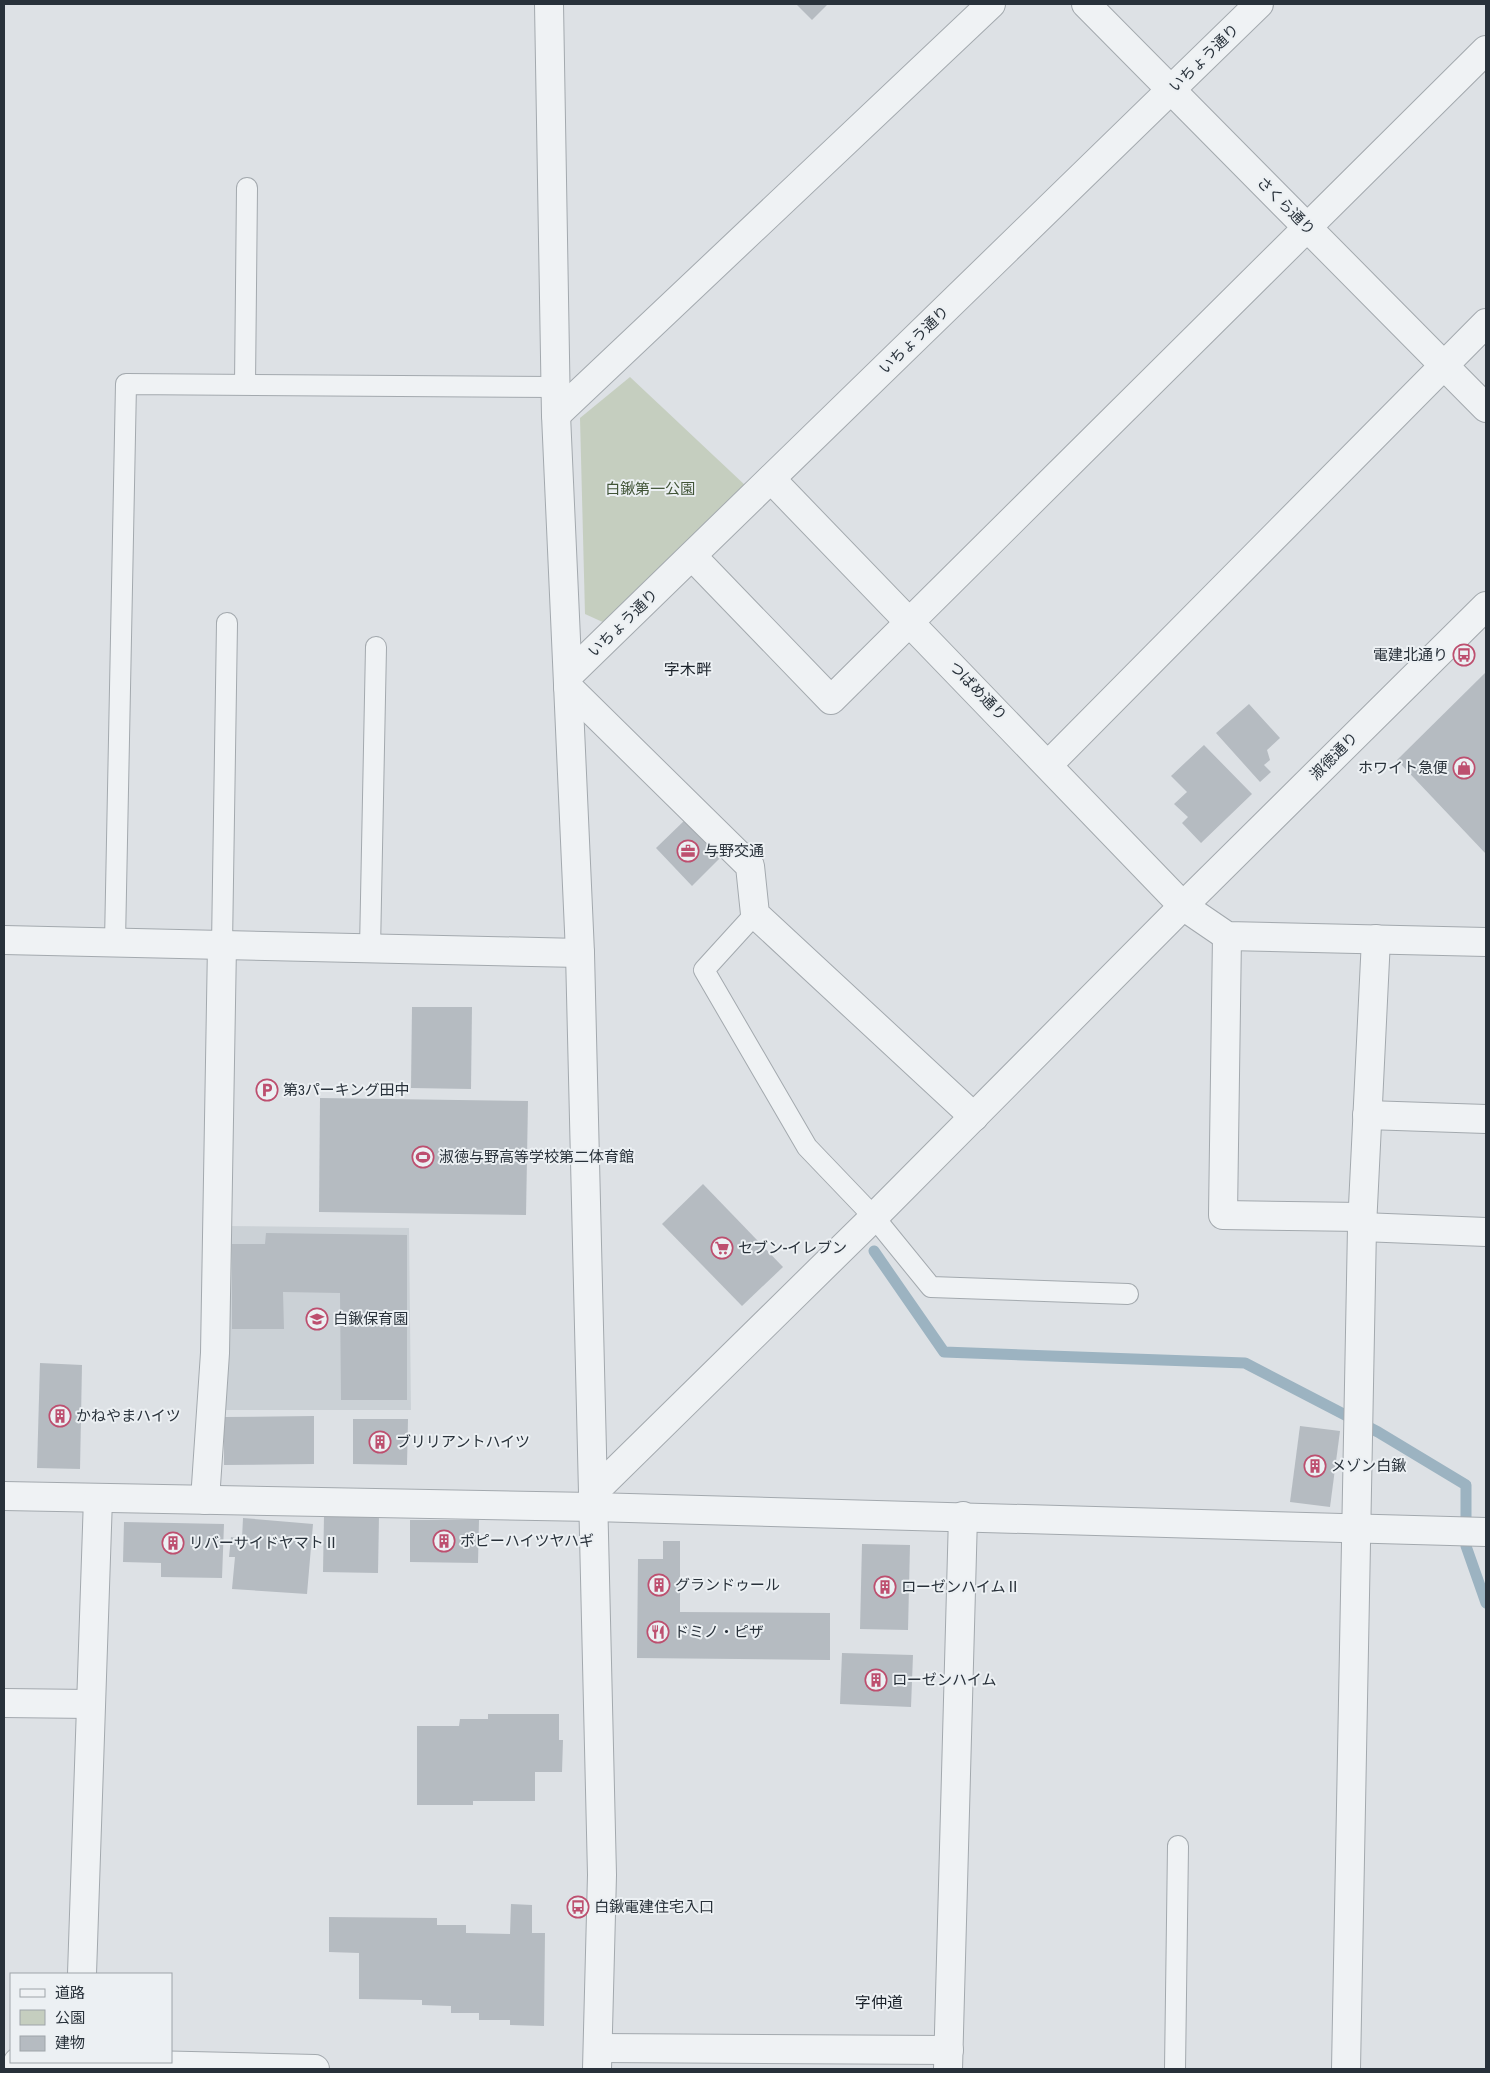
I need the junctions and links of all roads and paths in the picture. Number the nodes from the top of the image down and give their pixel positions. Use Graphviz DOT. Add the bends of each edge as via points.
graph roads {
  1 [pos="549,4"];
  2 [pos="991,4"];
  3 [pos="1086,4"];
  4 [pos="1259,4"];
  5 [pos="1486,50"];
  6 [pos="1171,89"];
  7 [pos="247,188"];
  8 [pos="1307,227"];
  9 [pos="1486,323"];
  10 [pos="1444,365"];
  11 [pos="245,384"];
  12 [pos="556,387"];
  13 [pos="1486,408"];
  14 [pos="556,415"];
  15 [pos="771,479"];
  16 [pos="692,556"];
  17 [pos="1486,606"];
  18 [pos="911,621"];
  19 [pos="227,623"];
  20 [pos="376,647"];
  21 [pos="568,682"];
  22 [pos="1048,765"];
  23 [pos="1183,906"];
  24 [pos="755,914"];
  25 [pos="1228,936"];
  26 [pos="4,940"];
  27 [pos="1376,940"];
  28 [pos="115,942"];
  29 [pos="1486,942"];
  30 [pos="222,945"];
  31 [pos="370,948"];
  32 [pos="580,953"];
  33 [pos="1367,1115"];
  34 [pos="974,1117"];
  35 [pos="1486,1119"];
  36 [pos="874,1217"];
  37 [pos="1362,1222"];
  38 [pos="1486,1232"];
  39 [pos="1128,1294"];
  40 [pos="4,1496"];
  41 [pos="98,1498"];
  42 [pos="205,1500"];
  43 [pos="593,1500"];
  44 [pos="963,1516"];
  45 [pos="1357,1527"];
  46 [pos="1486,1532"];
  47 [pos="4,1703"];
  48 [pos="91,1704"];
  49 [pos="1178,1846"];
  50 [pos="82,1973"];
  51 [pos="598,2059"];
  52 [pos="949,2059"];
  53 [pos="38,2063"];
  54 [pos="79,2065"];
  55 [pos="315,2069"];
  56 [pos="1175,2069"];
  57 [pos="1346,2069"];
  1 -- 12 [label="street"];
  2 -- 14 [label="street"];
  3 -- 6 [label="street, さくら通り"];
  4 -- 6 [label="street, いちょう通り"];
  5 -- 8 [label="street"];
  6 -- 8 [label="street, さくら通り"];
  6 -- 15 [label="street, いちょう通り"];
  7 -- 11 [label="lane"];
  8 -- 10 [label="street, さくら通り"];
  8 -- 18 [label="street"];
  9 -- 10 [label="street"];
  10 -- 13 [label="street, さくら通り"];
  10 -- 22 [label="street"];
  11 -- 12 [label="lane"];
  11 -- 28 [label="lane" via="126,384"];
  12 -- 14 [label="street"];
  14 -- 21 [label="street"];
  15 -- 16 [label="street, いちょう通り"];
  15 -- 18 [label="street, つばめ通り"];
  16 -- 18 [label="street" via="831,700"];
  16 -- 21 [label="street, いちょう通り"];
  17 -- 23 [label="street, 淑徳通り"];
  18 -- 22 [label="street, つばめ通り"];
  19 -- 30 [label="lane"];
  20 -- 31 [label="lane"];
  21 -- 24 [label="street" via="750,866"];
  21 -- 32 [label="street"];
  22 -- 23 [label="street, つばめ通り"];
  23 -- 25 [label="street, つばめ通り"];
  23 -- 34 [label="street, 淑徳通り"];
  24 -- 34 [label="street"];
  24 -- 36 [label="lane" via="704,970 807,1148"];
  25 -- 27 [label="street"];
  25 -- 37 [label="street" via="1223,1214"];
  26 -- 28 [label="street"];
  27 -- 29 [label="street"];
  27 -- 33 [label="street"];
  28 -- 30 [label="street"];
  30 -- 31 [label="street"];
  30 -- 42 [label="street" via="215,1353"];
  31 -- 32 [label="street"];
  32 -- 43 [label="street"];
  33 -- 35 [label="street"];
  33 -- 37 [label="street"];
  34 -- 36 [label="street, 淑徳通り"];
  36 -- 39 [label="lane" via="931,1286"];
  36 -- 43 [label="street, 淑徳通り"];
  37 -- 38 [label="street"];
  37 -- 45 [label="street"];
  40 -- 41 [label="street"];
  41 -- 42 [label="street"];
  41 -- 48 [label="street"];
  42 -- 43 [label="street"];
  43 -- 44 [label="street"];
  43 -- 51 [label="street" via="602,1875"];
  44 -- 45 [label="street"];
  44 -- 52 [label="street"];
  45 -- 46 [label="street"];
  45 -- 57 [label="street"];
  47 -- 48 [label="street"];
  48 -- 50 [label="street"];
  49 -- 56 [label="lane"];
  51 -- 52 [label="street"];
  53 -- 54 [label="street"];
  54 -- 55 [label="street"];
}
